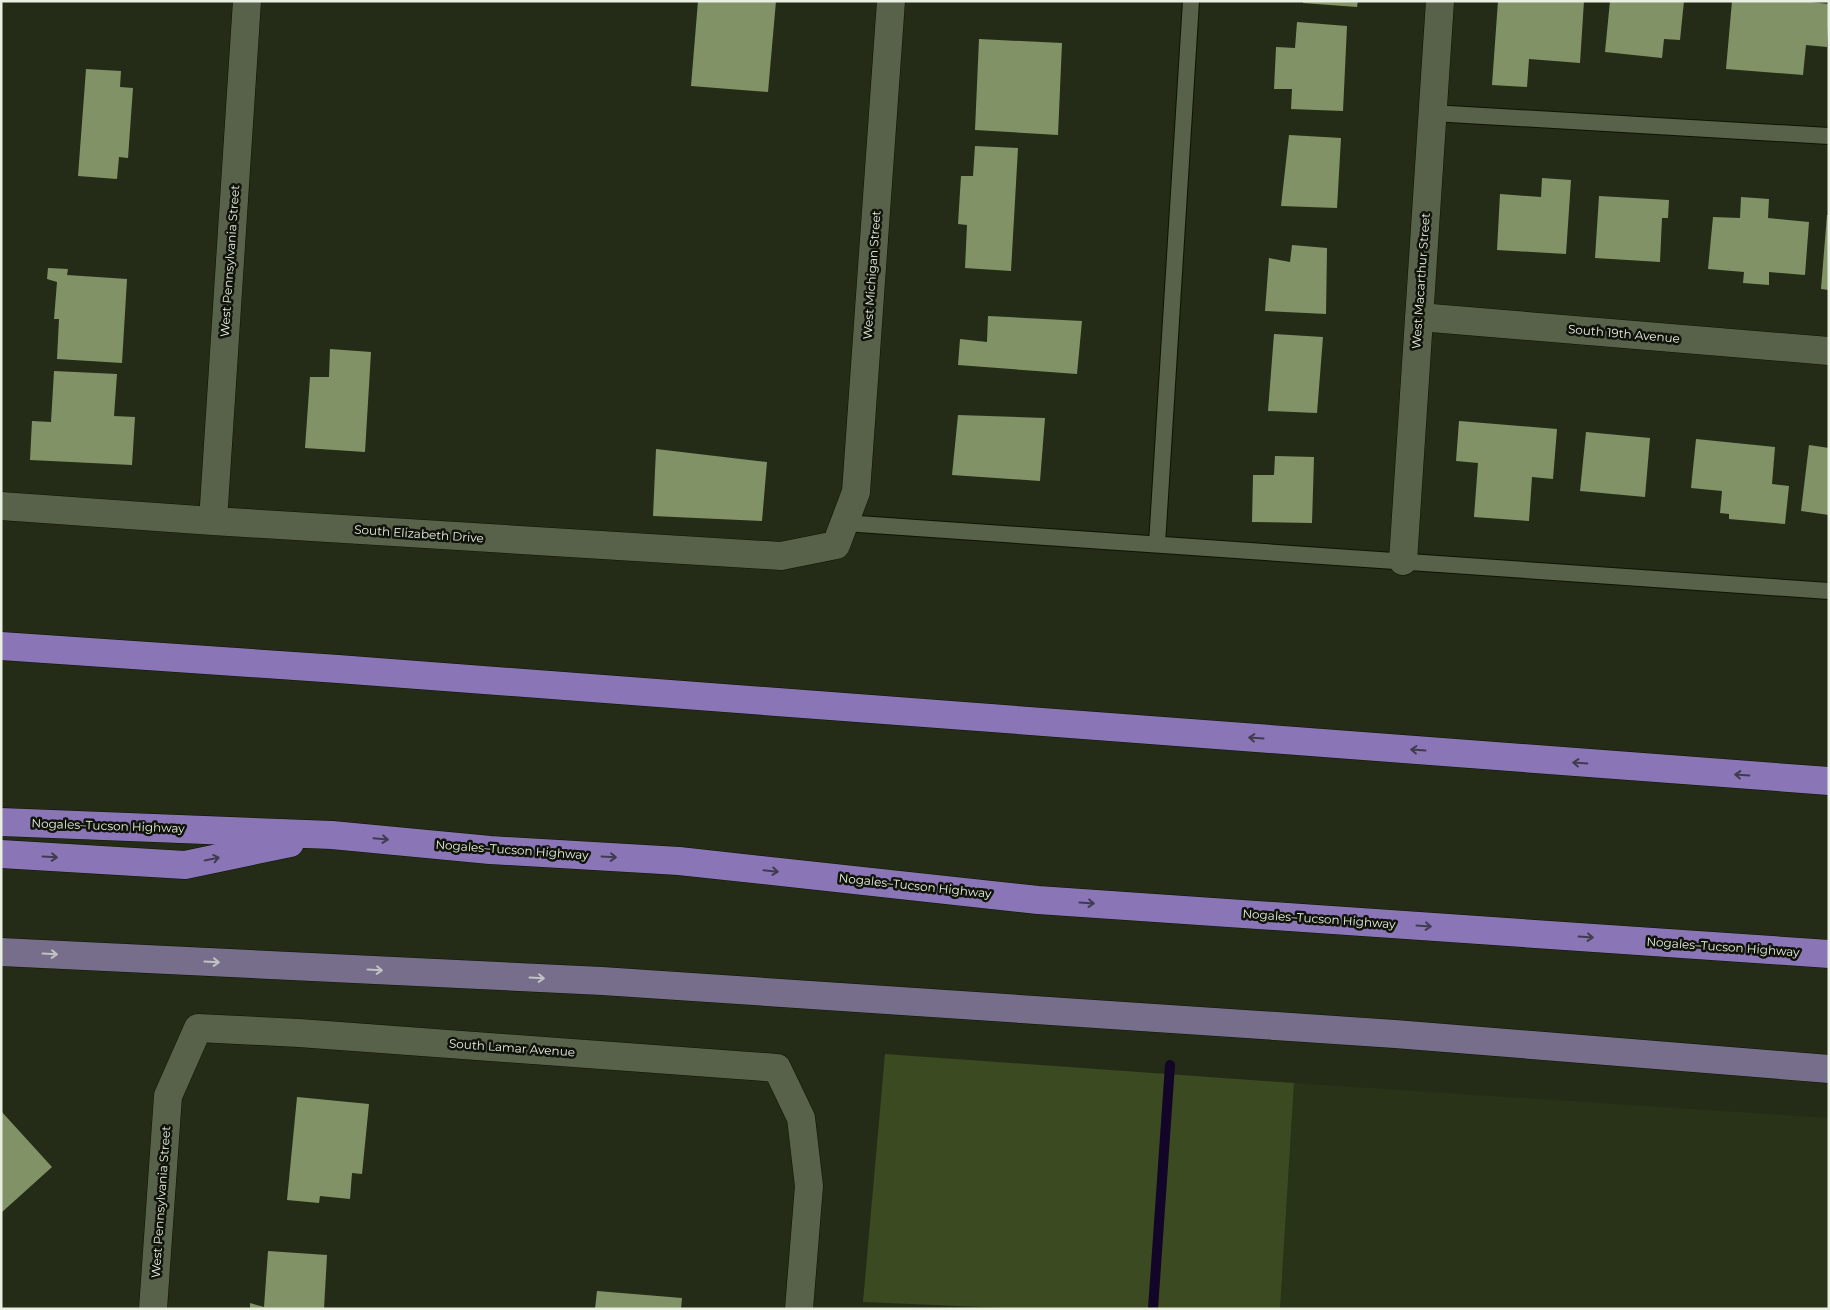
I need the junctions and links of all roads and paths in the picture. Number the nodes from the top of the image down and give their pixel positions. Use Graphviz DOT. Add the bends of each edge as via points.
graph roads {
  1 [pos="247,1"];
  2 [pos="891,1"];
  3 [pos="1191,1"];
  4 [pos="1440,1"];
  5 [pos="1432,113"];
  6 [pos="1829,136"];
  7 [pos="1418,317"];
  8 [pos="1829,351"];
  9 [pos="1,506"];
  10 [pos="212,521"];
  11 [pos="840,534"];
  12 [pos="1157,544"];
  13 [pos="1403,561"];
  14 [pos="1829,591"];
  15 [pos="1,627"];
  16 [pos="1,646"];
  17 [pos="338,669"];
  18 [pos="1829,780"];
  19 [pos="1,822"];
  20 [pos="332,835"];
  21 [pos="1,854"];
  22 [pos="1,952"];
  23 [pos="1829,954"];
  24 [pos="1829,1069"];
  25 [pos="168,1096"];
  26 [pos="153,1309"];
  27 [pos="799,1309"];
  1 -- 10 [label="street, West Pennsylvania Street"];
  2 -- 11 [label="street, West Michigan Street" via="856,492"];
  3 -- 12 [label="lane"];
  4 -- 5 [label="street, West Macarthur Street"];
  5 -- 6 [label="lane"];
  5 -- 7 [label="street, West Macarthur Street"];
  7 -- 8 [label="street, South 19th Avenue"];
  7 -- 13 [label="street, West Macarthur Street"];
  9 -- 10 [label="street, South Elizabeth Drive"];
  10 -- 11 [label="street, South Elizabeth Drive" via="781,556"];
  11 -- 12 [label="lane"];
  12 -- 13 [label="lane"];
  13 -- 14 [label="lane"];
  15 -- 17 [label="highway"];
  16 -- 17 [label="highway"];
  18 -- 17 [label="highway, one-way"];
  19 -- 20 [label="highway, Nogales–Tucson Highway"];
  21 -- 20 [label="highway, one-way" via="185,865"];
  20 -- 23 [label="highway, Nogales–Tucson Highway, one-way" via="490,850 679,861 1038,900"];
  22 -- 24 [label="main road, one-way" via="632,983 1395,1034"];
  25 -- 26 [label="street, West Pennsylvania Street"];
  25 -- 27 [label="street, South Lamar Avenue" via="198,1028 299,1032 777,1068 801,1118 809,1186"];
}
